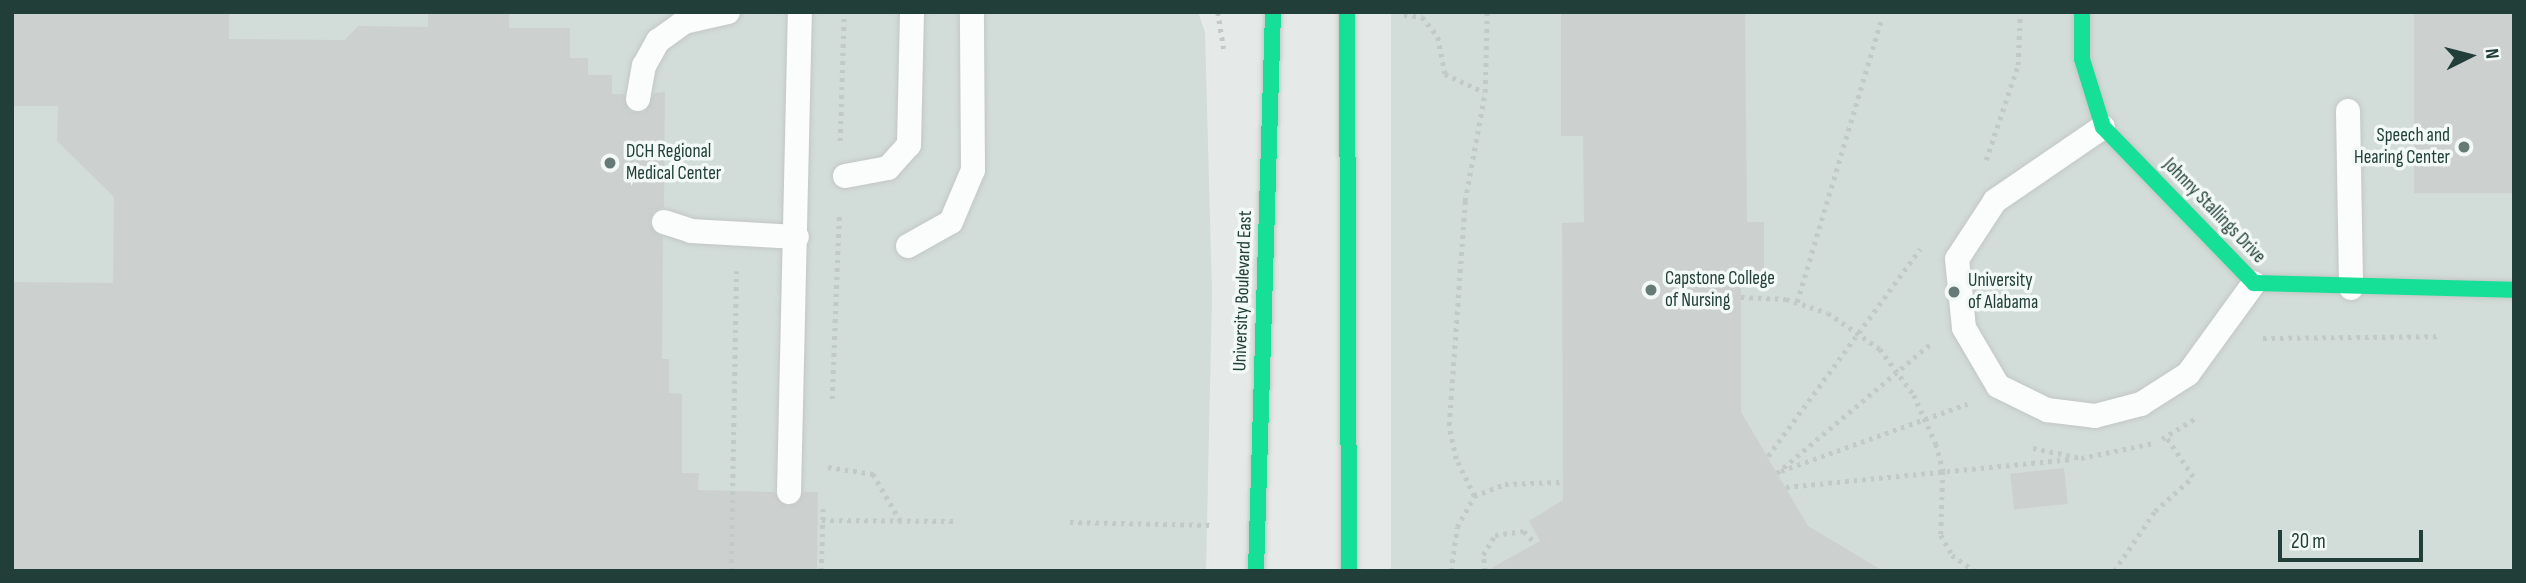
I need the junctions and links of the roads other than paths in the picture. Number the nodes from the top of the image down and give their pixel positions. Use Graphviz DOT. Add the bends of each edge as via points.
graph roads {
  1 [pos="728,12"];
  2 [pos="800,12"];
  3 [pos="912,12"];
  4 [pos="972,12"];
  5 [pos="1273,12"];
  6 [pos="1347,12"];
  7 [pos="2082,12"];
  8 [pos="638,99"];
  9 [pos="2347,111"];
  10 [pos="2103,127"];
  11 [pos="842,165"];
  12 [pos="664,222"];
  13 [pos="797,237"];
  14 [pos="908,246"];
  15 [pos="2255,283"];
  16 [pos="2351,288"];
  17 [pos="2514,290"];
  18 [pos="789,492"];
  19 [pos="1256,571"];
  20 [pos="1349,571"];
  1 -- 8 [label="lane" via="684,22 658,41 644,66"];
  2 -- 13 [label="lane"];
  3 -- 11 [label="lane" via="909,145 888,168"];
  4 -- 14 [label="lane" via="973,170 951,222"];
  5 -- 19 [label="main road, University Boulevard East"];
  6 -- 20 [label="main road"];
  7 -- 10 [label="main road, Johnny Stallings Drive" via="2082,59"];
  9 -- 16 [label="lane"];
  10 -- 15 [label="main road, Johnny Stallings Drive"];
  10 -- 15 [label="lane" via="1995,201 1957,259 1964,328 1998,386 2047,410 2095,416 2141,404 2188,374"];
  12 -- 13 [label="lane" via="691,232"];
  13 -- 18 [label="lane"];
  15 -- 16 [label="main road, Johnny Stallings Drive"];
  16 -- 17 [label="main road, Johnny Stallings Drive"];
}
